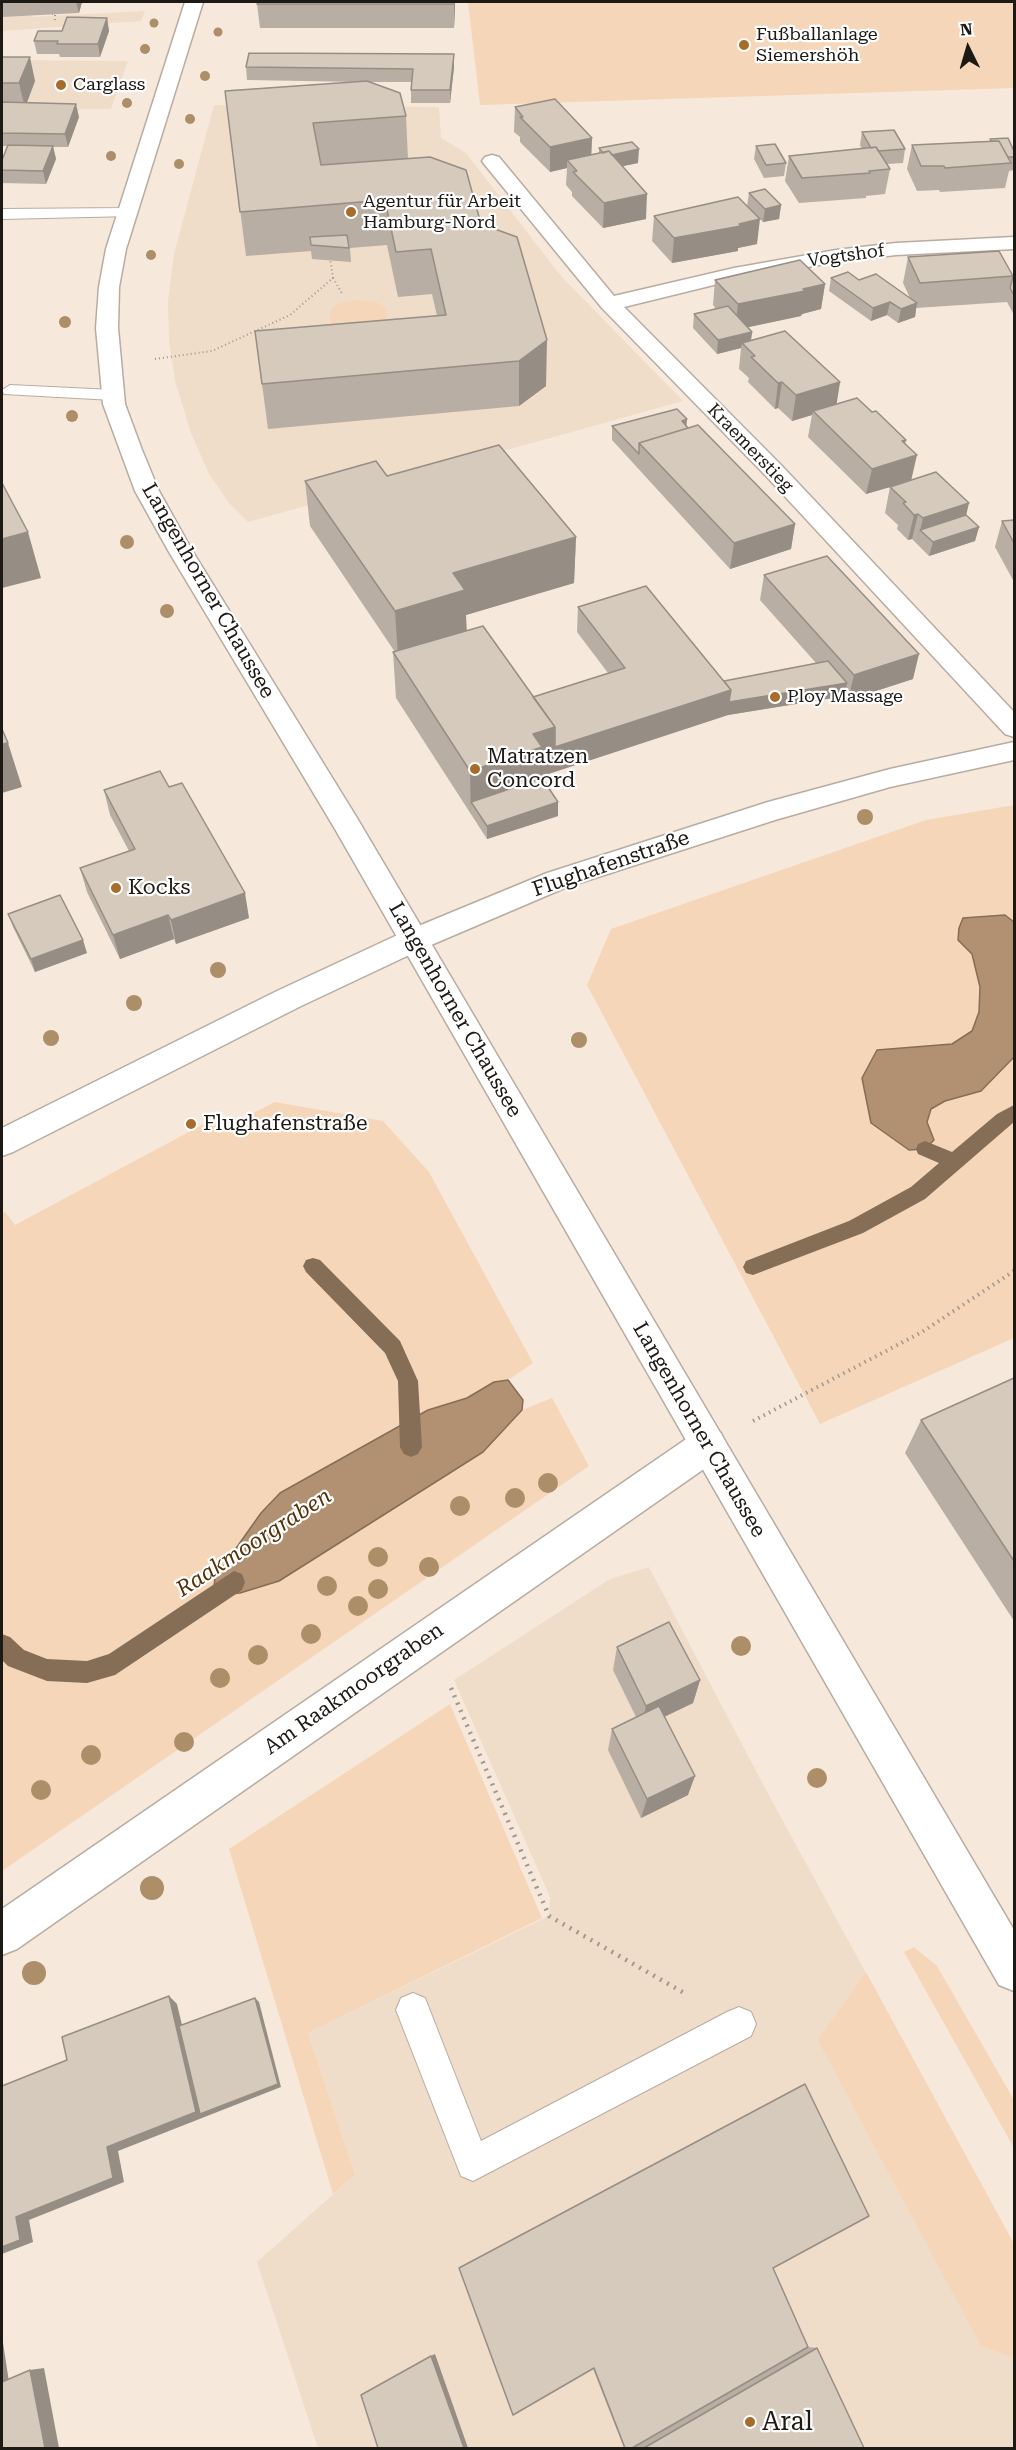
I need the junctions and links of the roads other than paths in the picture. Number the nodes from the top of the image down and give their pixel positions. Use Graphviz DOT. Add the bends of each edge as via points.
graph roads {
  1 [pos="194,2"];
  2 [pos="492,161"];
  3 [pos="127,213"];
  4 [pos="2,214"];
  5 [pos="1014,243"];
  6 [pos="609,304"];
  7 [pos="10,390"];
  8 [pos="113,395"];
  9 [pos="1014,728"];
  10 [pos="1014,752"];
  11 [pos="414,940"];
  12 [pos="2,1143"];
  13 [pos="708,1445"];
  14 [pos="2,1934"];
  15 [pos="1014,1970"];
  16 [pos="413,2010"];
  17 [pos="740,2024"];
  1 -- 3 [label="street, Langenhorner Chaussee"];
  2 -- 6 [label="street, Kraemerstieg"];
  3 -- 4 [label="lane"];
  3 -- 8 [label="street, Langenhorner Chaussee" via="109,287 107,328"];
  5 -- 6 [label="street, Vogtshof" via="836,256 734,274"];
  6 -- 9 [label="street, Kraemerstieg" via="774,471"];
  7 -- 8 [label="lane"];
  8 -- 11 [label="street, Langenhorner Chaussee" via="147,491 175,542"];
  10 -- 11 [label="street, Flughafenstraße" via="890,778 768,812 557,880"];
  11 -- 12 [label="street, Flughafenstraße"];
  11 -- 13 [label="street, Langenhorner Chaussee"];
  13 -- 14 [label="street, Am Raakmoorgraben"];
  13 -- 15 [label="street, Langenhorner Chaussee"];
  16 -- 17 [label="lane" via="473,2164"];
}
